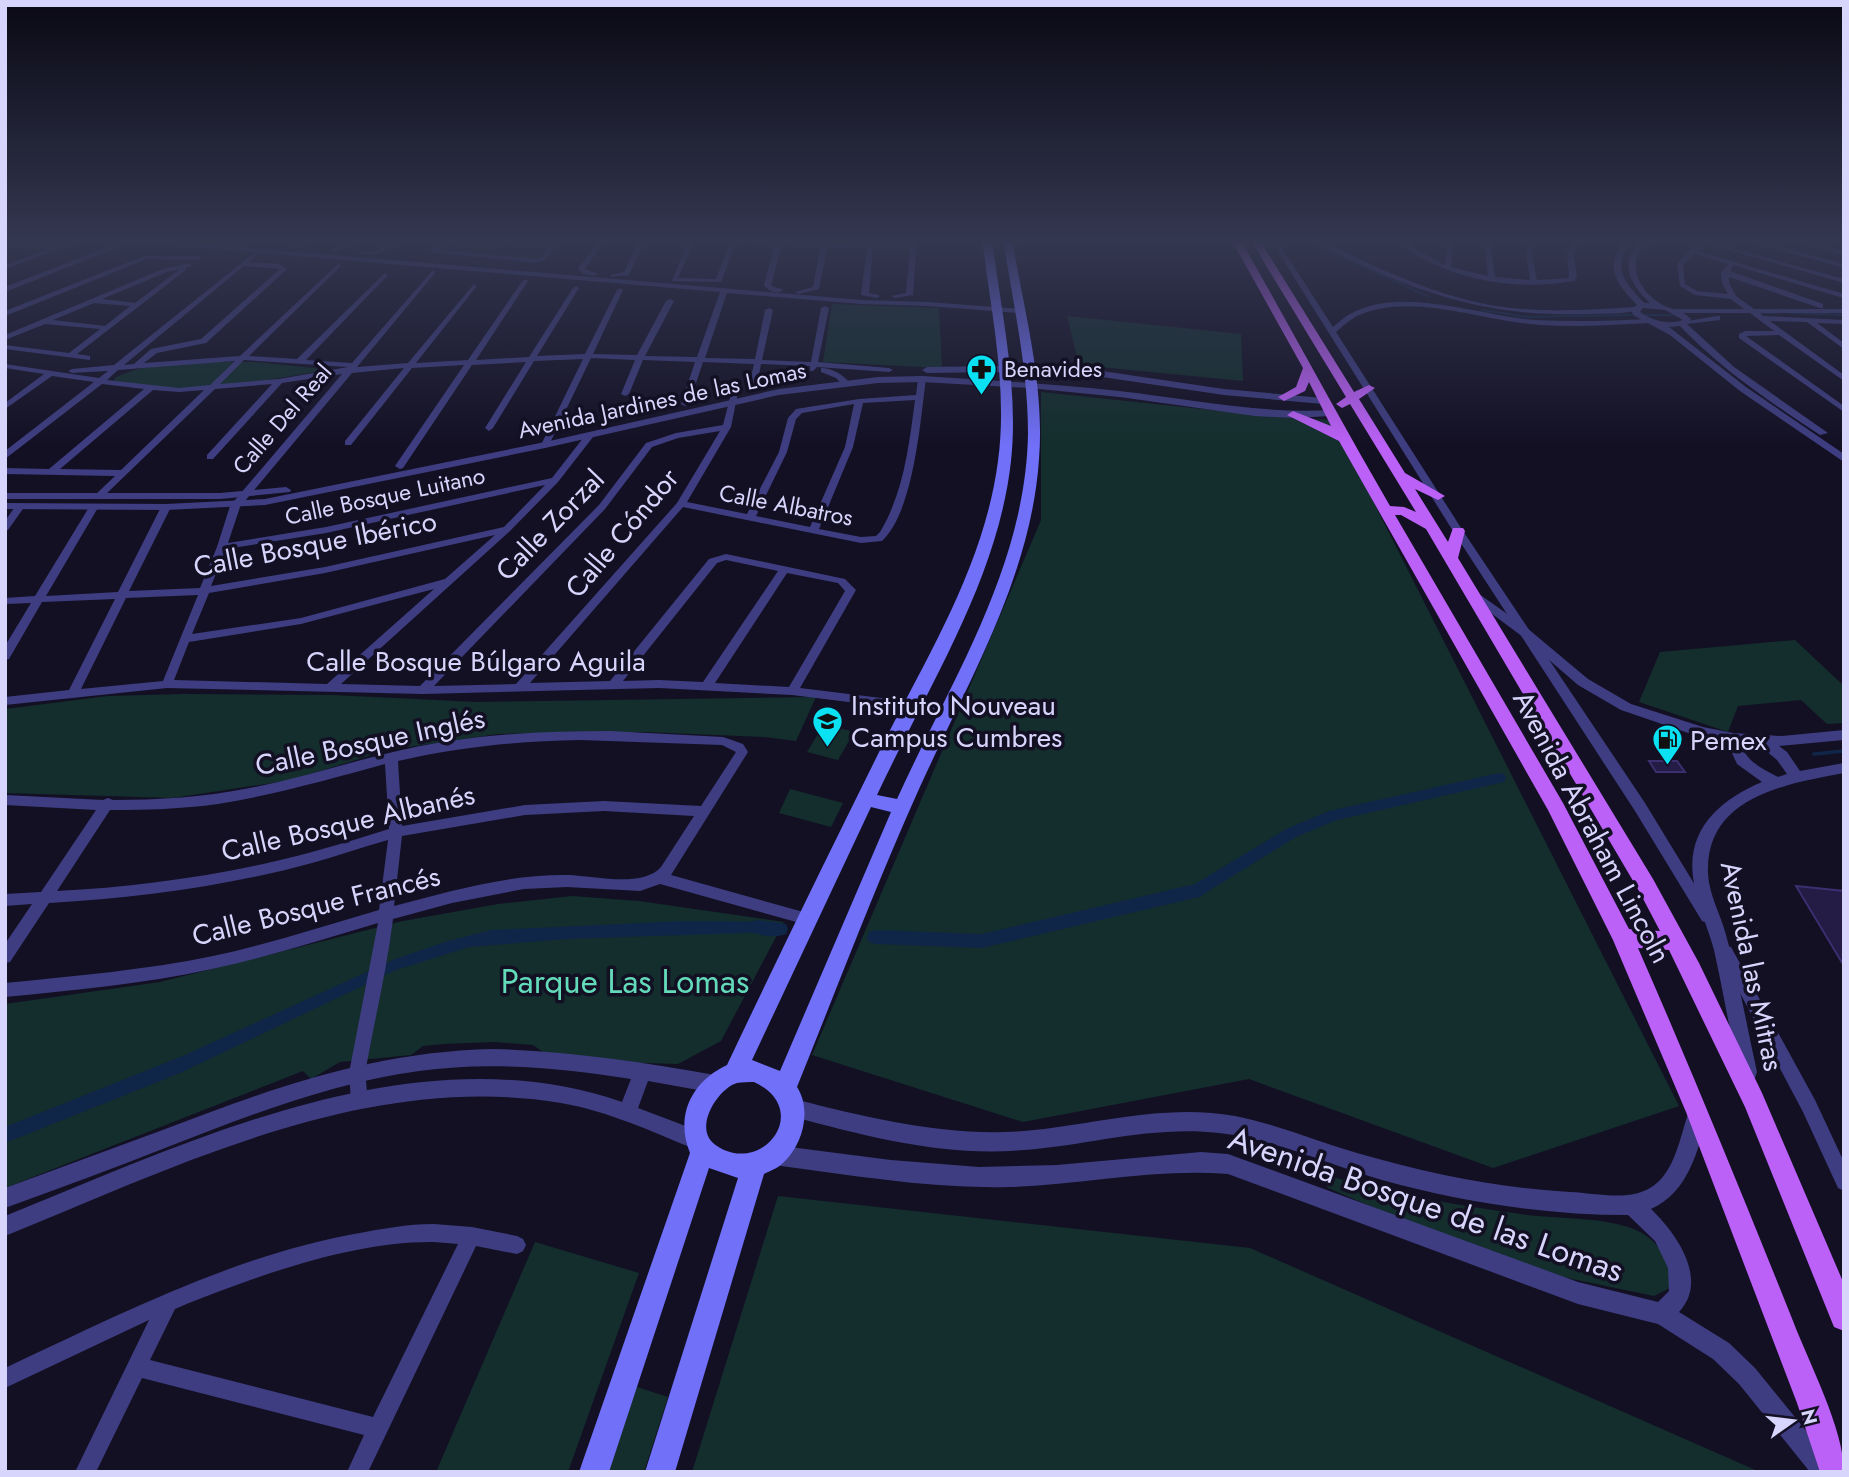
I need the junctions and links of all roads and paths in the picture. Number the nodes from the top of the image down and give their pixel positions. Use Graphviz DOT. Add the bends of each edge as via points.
graph roads {
  1 [pos="1638,307"];
  2 [pos="75,308"];
  3 [pos="133,308"];
  4 [pos="189,308"];
  5 [pos="240,308"];
  6 [pos="294,308"];
  7 [pos="352,308"];
  8 [pos="402,308"];
  9 [pos="457,308"];
  10 [pos="507,308"];
  11 [pos="563,308"];
  12 [pos="611,308"];
  13 [pos="667,308"];
  14 [pos="718,308"];
  15 [pos="967,308"];
  16 [pos="1018,308"];
  17 [pos="1275,308"];
  18 [pos="1296,308"];
  19 [pos="1318,308"];
  20 [pos="1370,308"];
  21 [pos="1442,308"];
  22 [pos="1469,308"];
  23 [pos="1500,308"];
  24 [pos="1624,308"];
  25 [pos="1664,308"];
  26 [pos="1827,308"];
  27 [pos="825,309"];
  28 [pos="1748,309"];
  29 [pos="769,310"];
  30 [pos="995,310"];
  31 [pos="1833,310"];
  32 [pos="1018,311"];
  33 [pos="1676,311"];
  34 [pos="1700,311"];
  35 [pos="1844,311"];
  36 [pos="1459,312"];
  37 [pos="1710,318"];
  38 [pos="1759,318"];
  39 [pos="1808,320"];
  40 [pos="44,321"];
  41 [pos="1652,322"];
  42 [pos="1844,322"];
  43 [pos="1684,323"];
  44 [pos="108,328"];
  45 [pos="1333,331"];
  46 [pos="1778,333"];
  47 [pos="5,338"];
  48 [pos="5,347"];
  49 [pos="1844,347"];
  50 [pos="70,356"];
  51 [pos="588,356"];
  52 [pos="641,356"];
  53 [pos="87,358"];
  54 [pos="243,358"];
  55 [pos="532,358"];
  56 [pos="700,358"];
  57 [pos="300,360"];
  58 [pos="472,362"];
  59 [pos="756,363"];
  60 [pos="413,365"];
  61 [pos="5,366"];
  62 [pos="136,366"];
  63 [pos="813,366"];
  64 [pos="116,368"];
  65 [pos="351,368"];
  66 [pos="368,368"];
  67 [pos="1309,368"];
  68 [pos="890,370"];
  69 [pos="55,372"];
  70 [pos="1002,376"];
  71 [pos="1029,378"];
  72 [pos="843,379"];
  73 [pos="922,379"];
  74 [pos="1844,379"];
  75 [pos="102,381"];
  76 [pos="279,382"];
  77 [pos="150,388"];
  78 [pos="1369,388"];
  79 [pos="211,389"];
  80 [pos="752,390"];
  81 [pos="625,394"];
  82 [pos="1254,395"];
  83 [pos="919,397"];
  84 [pos="1284,397"];
  85 [pos="734,398"];
  86 [pos="1351,398"];
  87 [pos="859,401"];
  88 [pos="685,404"];
  89 [pos="5,407"];
  90 [pos="1331,407"];
  91 [pos="1844,410"];
  92 [pos="1255,413"];
  93 [pos="1291,415"];
  94 [pos="727,427"];
  95 [pos="1369,427"];
  96 [pos="489,428"];
  97 [pos="590,435"];
  98 [pos="547,440"];
  99 [pos="1347,440"];
  100 [pos="348,443"];
  101 [pos="1843,455"];
  102 [pos="5,456"];
  103 [pos="210,457"];
  104 [pos="400,466"];
  105 [pos="5,471"];
  106 [pos="52,471"];
  107 [pos="123,473"];
  108 [pos="1399,475"];
  109 [pos="555,480"];
  110 [pos="100,495"];
  111 [pos="243,495"];
  112 [pos="5,496"];
  113 [pos="1438,496"];
  114 [pos="681,504"];
  115 [pos="5,506"];
  116 [pos="20,506"];
  117 [pos="94,506"];
  118 [pos="235,506"];
  119 [pos="166,507"];
  120 [pos="1386,510"];
  121 [pos="751,516"];
  122 [pos="5,528"];
  123 [pos="507,529"];
  124 [pos="814,529"];
  125 [pos="1433,530"];
  126 [pos="1458,530"];
  127 [pos="222,547"];
  128 [pos="1451,558"];
  129 [pos="784,570"];
  130 [pos="451,581"];
  131 [pos="204,591"];
  132 [pos="1469,591"];
  133 [pos="121,595"];
  134 [pos="40,598"];
  135 [pos="5,600"];
  136 [pos="1523,631"];
  137 [pos="186,639"];
  138 [pos="5,656"];
  139 [pos="167,684"];
  140 [pos="614,684"];
  141 [pos="707,686"];
  142 [pos="331,687"];
  143 [pos="520,687"];
  144 [pos="423,690"];
  145 [pos="792,691"];
  146 [pos="73,693"];
  147 [pos="5,701"];
  148 [pos="911,705"];
  149 [pos="946,710"];
  150 [pos="1844,735"];
  151 [pos="1733,738"];
  152 [pos="1763,740"];
  153 [pos="391,757"];
  154 [pos="1844,768"];
  155 [pos="1796,776"];
  156 [pos="1775,782"];
  157 [pos="866,799"];
  158 [pos="5,800"];
  159 [pos="108,803"];
  160 [pos="902,808"];
  161 [pos="703,811"];
  162 [pos="397,832"];
  163 [pos="660,878"];
  164 [pos="42,899"];
  165 [pos="5,900"];
  166 [pos="386,916"];
  167 [pos="807,919"];
  168 [pos="1717,935"];
  169 [pos="1623,938"];
  170 [pos="1676,941"];
  171 [pos="5,957"];
  172 [pos="5,990"];
  173 [pos="643,1072"];
  174 [pos="357,1073"];
  175 [pos="725,1078"];
  176 [pos="789,1097"];
  177 [pos="359,1100"];
  178 [pos="1754,1101"];
  179 [pos="1698,1112"];
  180 [pos="627,1113"];
  181 [pos="700,1146"];
  182 [pos="764,1161"];
  183 [pos="1842,1174"];
  184 [pos="5,1198"];
  185 [pos="1632,1205"];
  186 [pos="5,1226"];
  187 [pos="472,1236"];
  188 [pos="517,1245"];
  189 [pos="168,1303"];
  190 [pos="1662,1314"];
  191 [pos="1844,1317"];
  192 [pos="138,1367"];
  193 [pos="5,1378"];
  194 [pos="378,1428"];
  195 [pos="85,1472"];
  196 [pos="357,1472"];
  197 [pos="594,1472"];
  198 [pos="660,1472"];
  199 [pos="1825,1472"];
  200 [pos="1835,1472"];
  1 -- 41 [label="street" via="1636,313"];
  2 -- 40 [label="street"];
  3 -- 44 [label="street"];
  4 -- 64 [label="street"];
  5 -- 62 [label="street" via="203,341 149,354"];
  6 -- 54 [label="street"];
  7 -- 57 [label="street"];
  8 -- 65 [label="street, Calle Del Real"];
  9 -- 60 [label="street"];
  10 -- 58 [label="street"];
  11 -- 55 [label="street"];
  12 -- 51 [label="street"];
  13 -- 52 [label="street"];
  14 -- 56 [label="street"];
  15 -- 30 [label="street"];
  16 -- 32 [label="main road"];
  17 -- 67 [label="main road, Avenida Abraham Lincoln"];
  18 -- 86 [label="main road"];
  19 -- 45 [label="street"];
  20 -- 45 [label="street" via="1343,319"];
  21 -- 36 [label="street"];
  22 -- 36 [label="street"];
  23 -- 24 [label="street" via="1549,313"];
  25 -- 33 [label="street"];
  26 -- 31 [label="street"];
  27 -- 63 [label="street"];
  28 -- 31 [label="street"];
  28 -- 34 [label="street"];
  28 -- 38 [label="street"];
  29 -- 59 [label="street"];
  30 -- 32 [label="street"];
  30 -- 70 [label="main road"];
  31 -- 35 [label="street"];
  32 -- 71 [label="main road"];
  33 -- 34 [label="street"];
  33 -- 43 [label="street" via="1687,318"];
  34 -- 37 [label="street"];
  36 -- 41 [label="street" via="1545,323"];
  37 -- 38 [label="street"];
  37 -- 43 [label="street"];
  38 -- 39 [label="street"];
  38 -- 46 [label="street"];
  39 -- 42 [label="street"];
  39 -- 49 [label="street"];
  40 -- 44 [label="street"];
  40 -- 47 [label="street"];
  41 -- 43 [label="street"];
  41 -- 101 [label="street"];
  43 -- 101 [label="street" via="1704,345"];
  44 -- 50 [label="street"];
  45 -- 78 [label="street"];
  46 -- 74 [label="street"];
  46 -- 91 [label="street" via="1742,336"];
  48 -- 50 [label="street"];
  50 -- 53 [label="street"];
  51 -- 52 [label="street"];
  51 -- 55 [label="street"];
  51 -- 98 [label="street"];
  52 -- 56 [label="street"];
  52 -- 81 [label="street"];
  54 -- 57 [label="street"];
  54 -- 62 [label="street"];
  54 -- 79 [label="street"];
  55 -- 58 [label="street"];
  55 -- 96 [label="street"];
  56 -- 59 [label="street"];
  56 -- 88 [label="street"];
  57 -- 65 [label="street"];
  58 -- 60 [label="street"];
  58 -- 104 [label="street"];
  59 -- 63 [label="street"];
  59 -- 80 [label="street"];
  60 -- 66 [label="street"];
  60 -- 100 [label="street"];
  61 -- 69 [label="street"];
  62 -- 64 [label="street"];
  63 -- 68 [label="street"];
  63 -- 72 [label="street"];
  64 -- 69 [label="street"];
  64 -- 75 [label="street"];
  65 -- 66 [label="street"];
  65 -- 76 [label="street"];
  65 -- 111 [label="street, Calle Del Real"];
  67 -- 84 [label="main road" via="1301,389"];
  67 -- 90 [label="main road, Avenida Abraham Lincoln"];
  68 -- 70 [label="street, Avenida Jardines de las Lomas"];
  68 -- 72 [label="street, Avenida Jardines de las Lomas"];
  69 -- 75 [label="street"];
  69 -- 89 [label="street"];
  70 -- 71 [label="street, Avenida Jardines de las Lomas"];
  70 -- 73 [label="street, Avenida Jardines de las Lomas"];
  70 -- 148 [label="main road" via="1005,460 991,529"];
  71 -- 82 [label="street, Avenida Jardines de las Lomas" via="1102,374"];
  71 -- 92 [label="street, Avenida Jardines de las Lomas"];
  71 -- 149 [label="main road" via="1033,458 1018,539 982,635"];
  72 -- 73 [label="street, Avenida Jardines de las Lomas"];
  72 -- 80 [label="street, Avenida Jardines de las Lomas"];
  72 -- 85 [label="street, Avenida Jardines de las Lomas"];
  73 -- 83 [label="street"];
  75 -- 77 [label="street"];
  75 -- 102 [label="street"];
  76 -- 79 [label="street"];
  76 -- 103 [label="street"];
  77 -- 79 [label="street"];
  77 -- 106 [label="street"];
  78 -- 86 [label="main road"];
  78 -- 113 [label="street"];
  79 -- 107 [label="street"];
  80 -- 85 [label="street, Avenida Jardines de las Lomas"];
  82 -- 84 [label="street, Avenida Jardines de las Lomas"];
  82 -- 92 [label="street" via="1269,405 1264,412"];
  83 -- 87 [label="street"];
  83 -- 124 [label="street, Calle Albatros" via="913,461 883,537 861,540"];
  84 -- 90 [label="street, Avenida Jardines de las Lomas"];
  84 -- 93 [label="street" via="1278,405"];
  85 -- 88 [label="street, Avenida Jardines de las Lomas"];
  85 -- 94 [label="street, Calle Cóndor"];
  85 -- 97 [label="street, Avenida Jardines de las Lomas"];
  86 -- 90 [label="main road"];
  86 -- 95 [label="main road"];
  87 -- 121 [label="street" via="810,407 796,414"];
  87 -- 124 [label="street" via="849,447"];
  88 -- 98 [label="street, Avenida Jardines de las Lomas"];
  90 -- 93 [label="street, Avenida Jardines de las Lomas"];
  90 -- 95 [label="main road"];
  90 -- 99 [label="main road, Avenida Abraham Lincoln"];
  92 -- 93 [label="street, Avenida Jardines de las Lomas"];
  93 -- 99 [label="main road"];
  94 -- 114 [label="street, Calle Cóndor"];
  94 -- 144 [label="street, Calle Zorzal" via="649,445 602,507"];
  95 -- 108 [label="main road"];
  97 -- 98 [label="street, Avenida Jardines de las Lomas"];
  97 -- 109 [label="street"];
  98 -- 104 [label="street, Avenida Jardines de las Lomas"];
  98 -- 118 [label="street, Avenida Jardines de las Lomas" via="294,498"];
  99 -- 120 [label="main road, Avenida Abraham Lincoln"];
  104 -- 111 [label="street, Avenida Jardines de las Lomas" via="329,483"];
  105 -- 106 [label="street"];
  106 -- 107 [label="street"];
  107 -- 110 [label="street"];
  108 -- 113 [label="main road"];
  108 -- 125 [label="main road"];
  109 -- 123 [label="street"];
  109 -- 127 [label="street, Calle Bosque Luitano" via="326,530"];
  110 -- 111 [label="street, Avenida Jardines de las Lomas"];
  110 -- 112 [label="street, Avenida Jardines de las Lomas"];
  111 -- 118 [label="street"];
  113 -- 126 [label="street"];
  114 -- 121 [label="street, Calle Albatros"];
  114 -- 143 [label="street, Calle Cóndor"];
  115 -- 116 [label="street, Avenida Jardines de las Lomas"];
  116 -- 117 [label="street, Avenida Jardines de las Lomas"];
  116 -- 122 [label="street"];
  117 -- 119 [label="street, Avenida Jardines de las Lomas"];
  117 -- 134 [label="street"];
  118 -- 119 [label="street, Avenida Jardines de las Lomas"];
  118 -- 127 [label="street"];
  119 -- 133 [label="street"];
  120 -- 125 [label="main road" via="1409,513"];
  120 -- 169 [label="main road, Avenida Abraham Lincoln" via="1556,808"];
  121 -- 124 [label="street, Calle Albatros"];
  123 -- 130 [label="street"];
  123 -- 131 [label="street, Calle Bosque Ibérico" via="325,570"];
  125 -- 128 [label="main road"];
  126 -- 128 [label="main road"];
  126 -- 136 [label="street"];
  127 -- 131 [label="street"];
  128 -- 132 [label="main road"];
  129 -- 140 [label="street" via="732,558 713,561"];
  129 -- 141 [label="street"];
  129 -- 145 [label="street" via="841,581 850,590"];
  130 -- 137 [label="street" via="301,621"];
  130 -- 142 [label="street"];
  131 -- 133 [label="street, Calle Bosque Ibérico"];
  131 -- 137 [label="street"];
  132 -- 136 [label="street"];
  132 -- 170 [label="main road" via="1616,832"];
  133 -- 134 [label="street, Calle Bosque Ibérico"];
  133 -- 146 [label="street"];
  134 -- 135 [label="street, Calle Bosque Ibérico"];
  134 -- 138 [label="street"];
  136 -- 151 [label="street" via="1562,666 1609,698 1660,719"];
  136 -- 168 [label="street" via="1640,807"];
  137 -- 139 [label="street"];
  139 -- 142 [label="street, Calle Bosque Búlgaro Aguila"];
  139 -- 146 [label="street, Calle Bosque Búlgaro Aguila"];
  140 -- 141 [label="street, Calle Bosque Búlgaro Aguila"];
  140 -- 143 [label="street, Calle Bosque Búlgaro Aguila"];
  141 -- 145 [label="street, Calle Bosque Búlgaro Aguila"];
  142 -- 144 [label="street, Calle Bosque Búlgaro Aguila"];
  143 -- 144 [label="street, Calle Bosque Búlgaro Aguila"];
  145 -- 148 [label="street, Calle Bosque Búlgaro Aguila"];
  146 -- 147 [label="street, Calle Bosque Búlgaro Aguila"];
  148 -- 149 [label="street, Calle Bosque Búlgaro Aguila"];
  148 -- 157 [label="main road"];
  149 -- 160 [label="main road"];
  150 -- 152 [label="street"];
  151 -- 152 [label="street"];
  151 -- 156 [label="street" via="1743,763"];
  152 -- 155 [label="street"];
  153 -- 159 [label="street, Calle Bosque Inglés" via="218,799"];
  153 -- 161 [label="street, Calle Bosque Inglés" via="497,739 608,735 723,741 740,747"];
  153 -- 162 [label="street"];
  154 -- 155 [label="street, Avenida las Mitras"];
  155 -- 156 [label="street, Avenida las Mitras"];
  156 -- 168 [label="street, Avenida las Mitras" via="1726,807 1701,846 1700,874"];
  157 -- 160 [label="main road"];
  157 -- 167 [label="main road"];
  158 -- 159 [label="street, Calle Bosque Inglés"];
  159 -- 164 [label="street"];
  160 -- 176 [label="main road"];
  161 -- 162 [label="street, Calle Bosque Albanés" via="604,806 525,810"];
  161 -- 163 [label="street"];
  162 -- 164 [label="street, Calle Bosque Albanés" via="238,874 111,894"];
  162 -- 166 [label="street"];
  163 -- 166 [label="street, Calle Bosque Francés" via="640,885 526,883"];
  163 -- 167 [label="street"];
  164 -- 165 [label="street, Calle Bosque Albanés"];
  164 -- 171 [label="street"];
  166 -- 172 [label="street, Calle Bosque Francés" via="201,964"];
  166 -- 174 [label="street"];
  167 -- 175 [label="main road"];
  168 -- 178 [label="street, Avenida las Mitras"];
  168 -- 183 [label="street"];
  169 -- 170 [label="main road"];
  169 -- 179 [label="main road, Avenida Abraham Lincoln"];
  170 -- 178 [label="main road"];
  173 -- 174 [label="street" via="478,1058"];
  173 -- 175 [label="street"];
  173 -- 180 [label="street"];
  174 -- 177 [label="street"];
  174 -- 184 [label="street" via="196,1126"];
  175 -- 176 [label="main road" via="755,1071 768,1074"];
  175 -- 181 [label="main road" via="704,1096 697,1110"];
  176 -- 182 [label="main road" via="793,1125 786,1141"];
  176 -- 185 [label="street, Avenida Bosque de las Lomas" via="889,1132 972,1141 1217,1123 1444,1183 1555,1202"];
  177 -- 180 [label="street" via="470,1086 559,1093"];
  177 -- 186 [label="street" via="206,1147"];
  178 -- 191 [label="main road"];
  179 -- 185 [label="street, Avenida Bosque de las Lomas" via="1673,1183 1657,1196"];
  179 -- 200 [label="main road, Avenida Abraham Lincoln"];
  180 -- 181 [label="street"];
  181 -- 182 [label="main road" via="723,1166 737,1168"];
  181 -- 197 [label="main road"];
  182 -- 190 [label="street, Avenida Bosque de las Lomas" via="994,1176 1228,1164 1578,1293"];
  182 -- 198 [label="main road"];
  185 -- 190 [label="street" via="1662,1234 1679,1266 1680,1295"];
  187 -- 188 [label="street"];
  187 -- 189 [label="street" via="419,1233 328,1246"];
  187 -- 194 [label="street"];
  189 -- 192 [label="street"];
  189 -- 193 [label="street"];
  190 -- 199 [label="street, Avenida Bosque de las Lomas" via="1730,1360"];
  192 -- 194 [label="street"];
  192 -- 195 [label="street"];
  194 -- 196 [label="street"];
}
